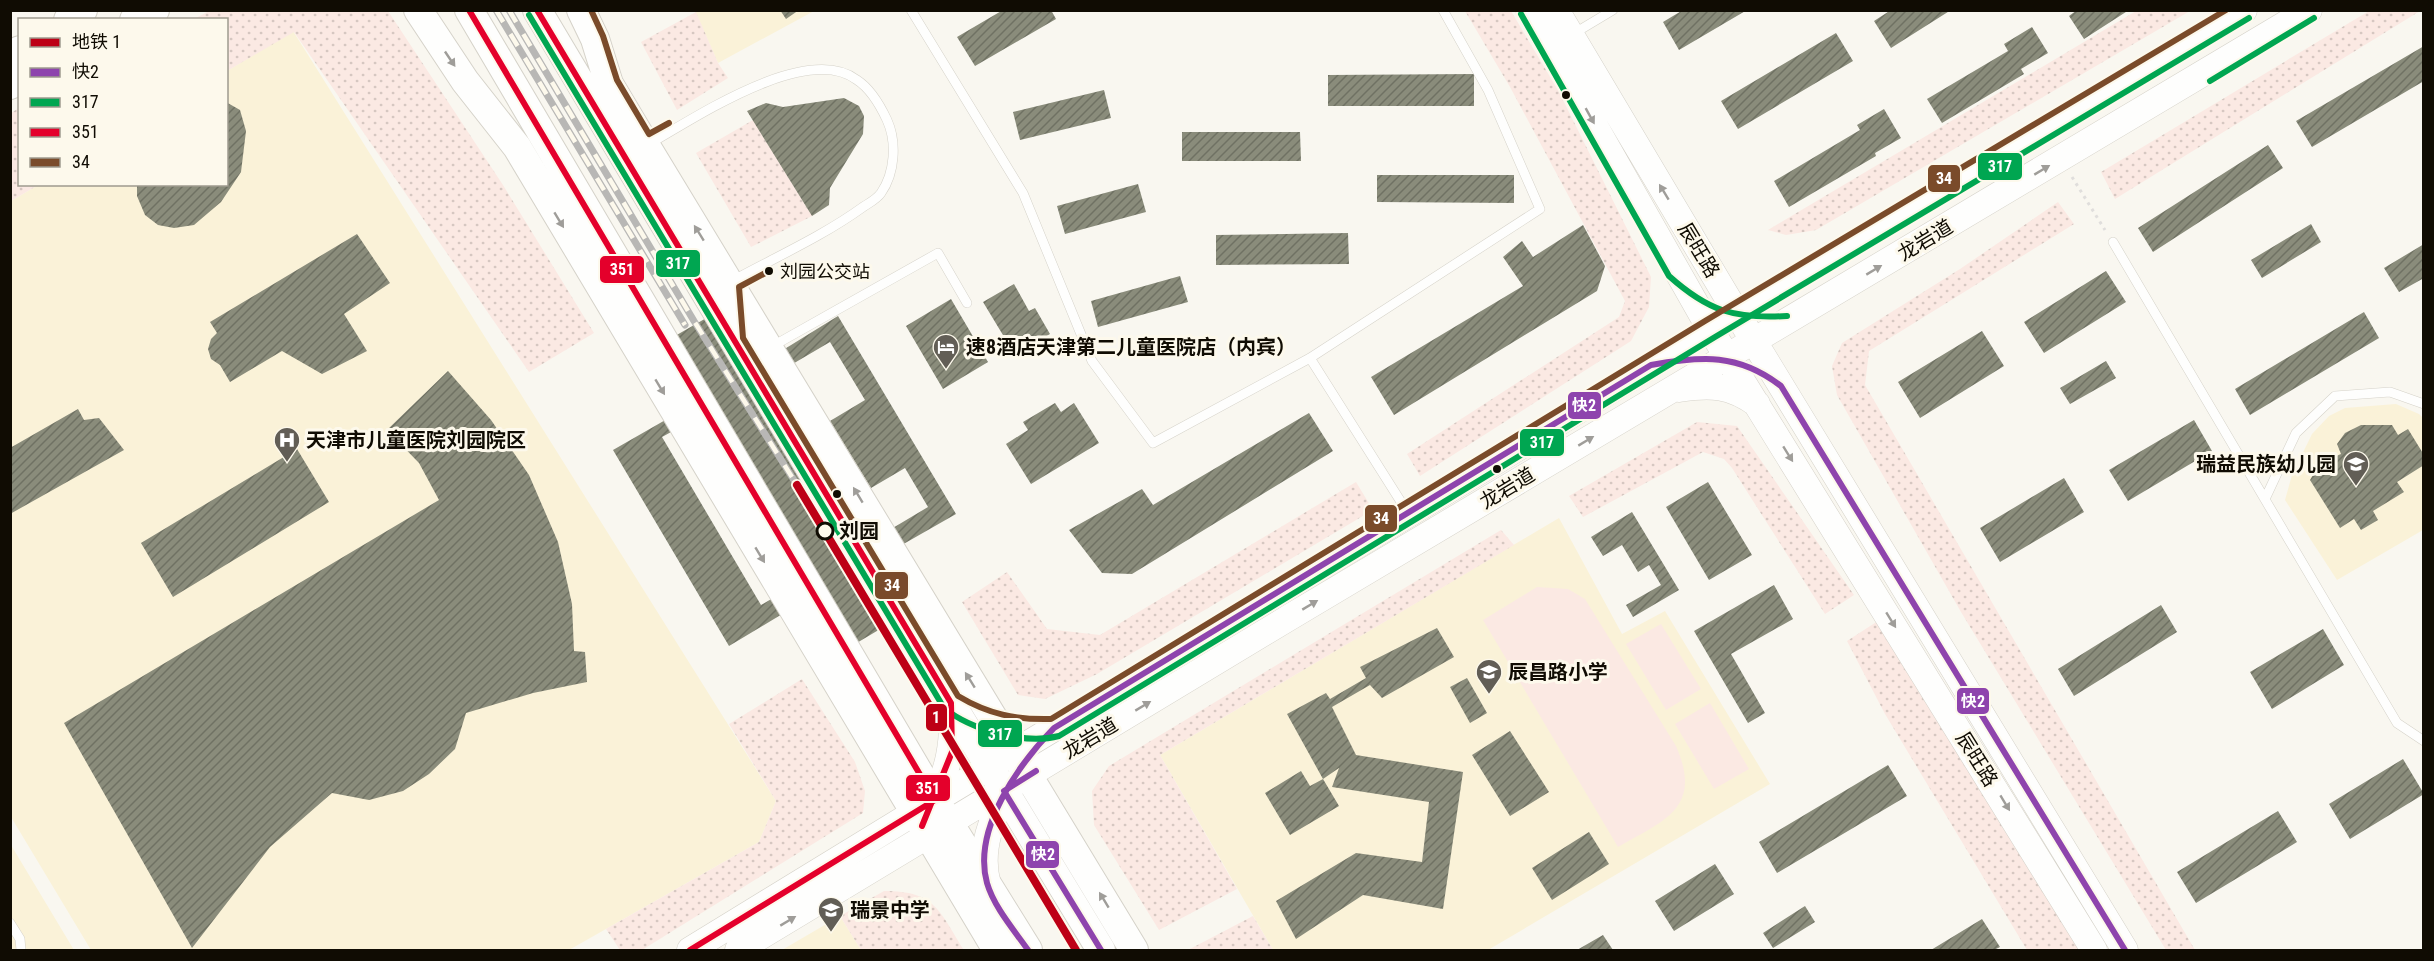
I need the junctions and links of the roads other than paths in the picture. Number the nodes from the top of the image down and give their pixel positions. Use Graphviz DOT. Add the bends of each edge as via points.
graph roads {
  1 [pos="155,10"];
  2 [pos="418,10"];
  3 [pos="469,10"];
  4 [pos="537,10"];
  5 [pos="581,10"];
  6 [pos="911,10"];
  7 [pos="1443,10"];
  8 [pos="1529,10"];
  9 [pos="1556,10"];
  10 [pos="1613,10"];
  11 [pos="2244,10"];
  12 [pos="2309,10"];
  13 [pos="138,18"];
  14 [pos="1561,41"];
  15 [pos="646,146"];
  16 [pos="2113,242"];
  17 [pos="1676,270"];
  18 [pos="730,282"];
  19 [pos="1824,299"];
  20 [pos="967,303"];
  21 [pos="1739,310"];
  22 [pos="1710,329"];
  23 [pos="734,341"];
  24 [pos="1754,341"];
  25 [pos="769,348"];
  26 [pos="1310,358"];
  27 [pos="1727,358"];
  28 [pos="1651,365"];
  29 [pos="1780,386"];
  30 [pos="1671,390"];
  31 [pos="1757,404"];
  32 [pos="2424,404"];
  33 [pos="2265,499"];
  34 [pos="1408,513"];
  35 [pos="951,703"];
  36 [pos="998,725"];
  37 [pos="1054,728"];
  38 [pos="2424,741"];
  39 [pos="1011,776"];
  40 [pos="925,825"];
  41 [pos="988,885"];
  42 [pos="10,923"];
  43 [pos="21,951"];
  44 [pos="690,951"];
  45 [pos="738,951"];
  46 [pos="997,951"];
  47 [pos="1028,951"];
  48 [pos="1101,951"];
  49 [pos="1134,951"];
  50 [pos="2094,951"];
  51 [pos="2125,951"];
  1 -- 13 [label="main road"];
  2 -- 40 [label="main road, one-way" via="465,81 517,147"];
  3 -- 40 [label="main road"];
  4 -- 23 [label="main road"];
  5 -- 15 [label="main road" via="609,84"];
  6 -- 26 [label="lane" via="1023,193 1092,361 1153,443"];
  7 -- 26 [label="lane" via="1488,90 1540,209"];
  8 -- 14 [label="main road, 辰旺路"];
  9 -- 14 [label="main road, 辰旺路"];
  10 -- 14 [label="lane"];
  11 -- 21 [label="main road, 龙岩道"];
  19 -- 12 [label="main road, 龙岩道, one-way"];
  14 -- 17 [label="main road, 辰旺路, one-way"];
  21 -- 14 [label="main road, 辰旺路, one-way"];
  18 -- 15 [label="main road, one-way"];
  15 -- 18 [label="lane" via="765,81 808,69 835,71 857,79 878,102 892,131 893,168 880,195 847,219"];
  16 -- 33 [label="lane"];
  17 -- 21 [label="main road" via="1697,290"];
  17 -- 22 [label="main road, 辰旺路"];
  18 -- 23 [label="main road"];
  18 -- 25 [label="main road"];
  19 -- 21 [label="main road" via="1790,307"];
  19 -- 24 [label="main road, 龙岩道"];
  20 -- 25 [label="lane" via="938,253"];
  21 -- 22 [label="main road, 龙岩道"];
  21 -- 24 [label="main road, 辰旺路"];
  22 -- 27 [label="main road, 辰旺路"];
  22 -- 28 [label="main road, 龙岩道"];
  23 -- 35 [label="main road"];
  24 -- 27 [label="main road, 龙岩道"];
  24 -- 29 [label="main road, 辰旺路"];
  36 -- 25 [label="main road, one-way"];
  26 -- 34 [label="lane"];
  27 -- 28 [label="main road"];
  27 -- 29 [label="main road" via="1747,363"];
  27 -- 30 [label="main road, 龙岩道"];
  27 -- 31 [label="main road, 辰旺路"];
  28 -- 34 [label="main road, 龙岩道"];
  29 -- 51 [label="main road, 辰旺路"];
  30 -- 31 [label="main road" via="1724,387"];
  39 -- 30 [label="main road, 龙岩道, one-way" via="1290,617"];
  31 -- 50 [label="main road, 辰旺路, one-way"];
  32 -- 33 [label="lane" via="2390,392 2335,396 2296,433"];
  33 -- 38 [label="lane" via="2397,723"];
  34 -- 37 [label="main road, 龙岩道"];
  35 -- 36 [label="main road" via="971,716"];
  35 -- 39 [label="main road"];
  35 -- 40 [label="main road" via="952,753"];
  36 -- 37 [label="main road"];
  36 -- 39 [label="main road"];
  37 -- 39 [label="main road, 龙岩道"];
  39 -- 40 [label="main road, 龙岩道"];
  39 -- 41 [label="main road" via="987,838 984,870"];
  39 -- 48 [label="main road"];
  49 -- 39 [label="main road, one-way"];
  40 -- 41 [label="main road"];
  40 -- 44 [label="main road, 龙岩道"];
  45 -- 40 [label="main road, 龙岩道, one-way"];
  40 -- 46 [label="main road"];
  41 -- 47 [label="main road"];
  42 -- 43 [label="lane" via="20,939"];
}
